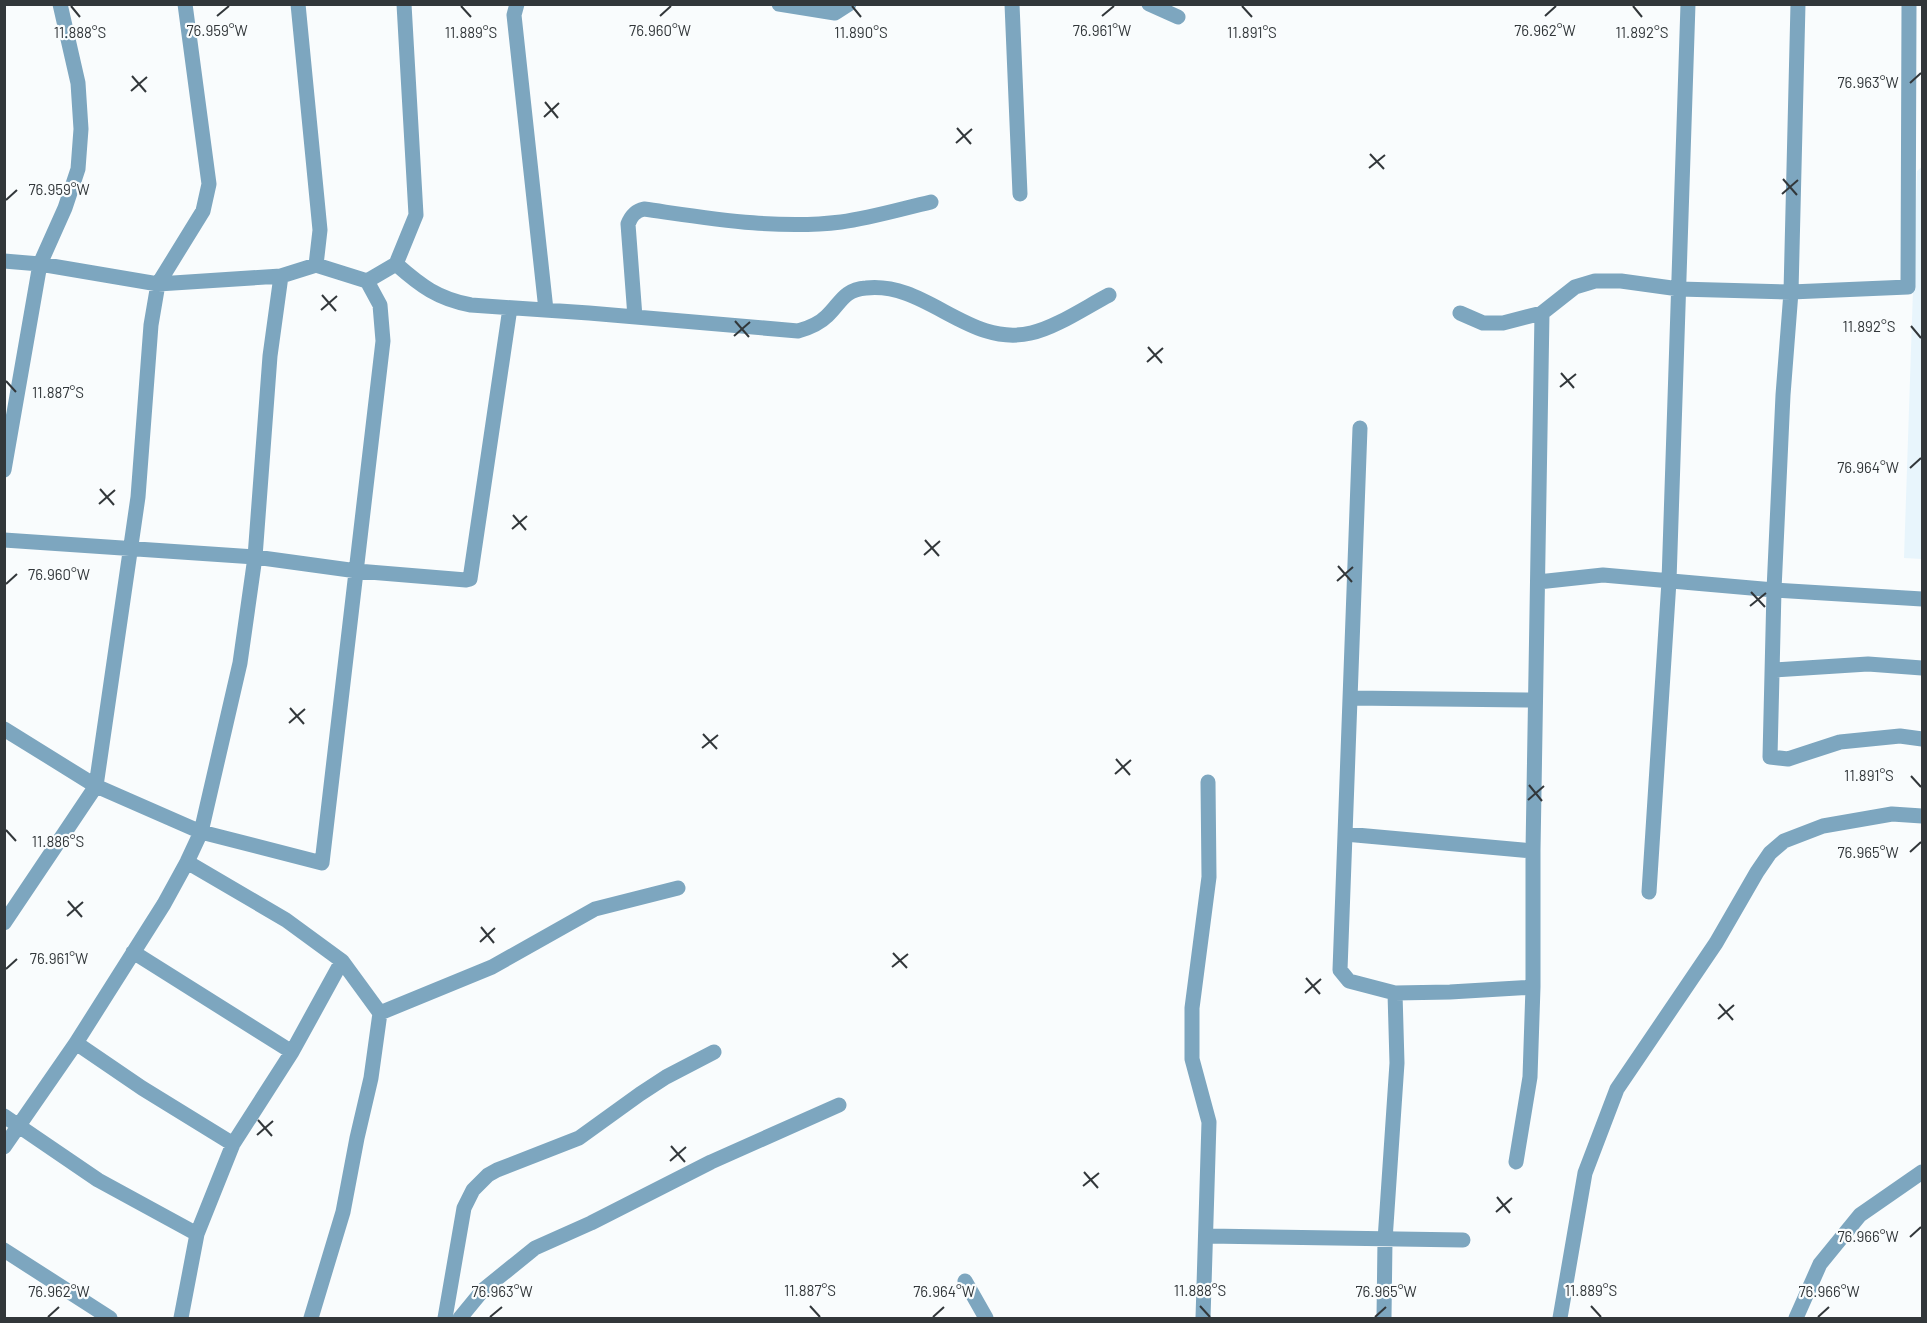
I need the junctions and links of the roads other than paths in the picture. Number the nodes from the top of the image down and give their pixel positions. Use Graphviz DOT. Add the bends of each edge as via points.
graph roads {
  1 [pos="60,4"];
  2 [pos="185,4"];
  3 [pos="297,4"];
  4 [pos="404,4"];
  5 [pos="517,4"];
  6 [pos="779,4"];
  7 [pos="849,4"];
  8 [pos="1012,4"];
  9 [pos="1149,4"];
  10 [pos="1688,4"];
  11 [pos="1798,4"];
  12 [pos="1909,4"];
  13 [pos="1178,17"];
  14 [pos="1020,194"];
  15 [pos="931,202"];
  16 [pos="4,261"];
  17 [pos="40,264"];
  18 [pos="396,264"];
  19 [pos="316,265"];
  20 [pos="281,276"];
  21 [pos="367,281"];
  22 [pos="158,284"];
  23 [pos="1679,289"];
  24 [pos="1791,292"];
  25 [pos="1109,295"];
  26 [pos="510,308"];
  27 [pos="546,310"];
  28 [pos="1542,313"];
  29 [pos="1460,314"];
  30 [pos="635,317"];
  31 [pos="1360,428"];
  32 [pos="4,470"];
  33 [pos="4,540"];
  34 [pos="130,548"];
  35 [pos="255,557"];
  36 [pos="357,571"];
  37 [pos="1669,580"];
  38 [pos="1538,582"];
  39 [pos="1774,590"];
  40 [pos="1923,599"];
  41 [pos="1923,668"];
  42 [pos="1773,670"];
  43 [pos="1350,698"];
  44 [pos="1535,700"];
  45 [pos="4,729"];
  46 [pos="1923,739"];
  47 [pos="1208,782"];
  48 [pos="96,786"];
  49 [pos="1923,816"];
  50 [pos="201,832"];
  51 [pos="1345,834"];
  52 [pos="1533,851"];
  53 [pos="187,862"];
  54 [pos="678,888"];
  55 [pos="1649,892"];
  56 [pos="4,923"];
  57 [pos="133,952"];
  58 [pos="342,961"];
  59 [pos="1533,987"];
  60 [pos="1395,993"];
  61 [pos="380,1013"];
  62 [pos="76,1043"];
  63 [pos="292,1052"];
  64 [pos="714,1052"];
  65 [pos="838,1105"];
  66 [pos="4,1116"];
  67 [pos="19,1127"];
  68 [pos="233,1144"];
  69 [pos="4,1147"];
  70 [pos="1516,1162"];
  71 [pos="1923,1172"];
  72 [pos="197,1234"];
  73 [pos="1207,1236"];
  74 [pos="1385,1240"];
  75 [pos="1463,1240"];
  76 [pos="4,1250"];
  77 [pos="965,1281"];
  78 [pos="110,1318"];
  79 [pos="181,1318"];
  80 [pos="311,1318"];
  81 [pos="445,1318"];
  82 [pos="460,1318"];
  83 [pos="986,1318"];
  84 [pos="1203,1318"];
  85 [pos="1384,1318"];
  86 [pos="1560,1318"];
  87 [pos="1796,1318"];
  1 -- 17 [label="street" via="78,83 78,169"];
  2 -- 22 [label="street" via="209,184 203,211"];
  3 -- 19 [label="street" via="320,230"];
  4 -- 18 [label="street" via="416,215"];
  5 -- 27 [label="street" via="514,15"];
  6 -- 7 [label="street" via="835,13"];
  8 -- 14 [label="street"];
  9 -- 13 [label="street"];
  10 -- 23 [label="street"];
  11 -- 24 [label="street"];
  12 -- 24 [label="street" via="1908,287"];
  15 -- 30 [label="street" via="842,222 807,224 771,224 644,209 630,218 628,224"];
  16 -- 17 [label="street"];
  17 -- 22 [label="street"];
  17 -- 32 [label="street"];
  18 -- 21 [label="street"];
  18 -- 26 [label="street" via="442,298"];
  19 -- 20 [label="street"];
  19 -- 21 [label="street"];
  20 -- 22 [label="street"];
  20 -- 35 [label="street" via="270,356"];
  21 -- 36 [label="street" via="380,305 383,341"];
  22 -- 34 [label="street"];
  23 -- 24 [label="street"];
  23 -- 28 [label="street" via="1595,281 1575,287"];
  23 -- 37 [label="street"];
  24 -- 39 [label="street"];
  25 -- 30 [label="street" via="1042,330 1017,335 984,330 911,294 875,287 847,294 826,318 798,331"];
  26 -- 27 [label="street"];
  26 -- 36 [label="street" via="470,579"];
  27 -- 30 [label="street"];
  28 -- 29 [label="street" via="1503,323 1483,323"];
  28 -- 38 [label="street"];
  31 -- 43 [label="street"];
  33 -- 34 [label="street"];
  34 -- 35 [label="street"];
  34 -- 48 [label="street"];
  35 -- 36 [label="street"];
  35 -- 50 [label="street" via="240,663"];
  36 -- 50 [label="street" via="322,863"];
  37 -- 38 [label="street" via="1603,575"];
  37 -- 39 [label="street"];
  37 -- 55 [label="street"];
  38 -- 44 [label="street"];
  39 -- 40 [label="street"];
  39 -- 42 [label="street"];
  41 -- 42 [label="street" via="1868,664"];
  42 -- 46 [label="street" via="1770,757 1788,759 1840,742 1900,736"];
  43 -- 44 [label="street"];
  43 -- 51 [label="street"];
  44 -- 52 [label="street"];
  45 -- 48 [label="street"];
  47 -- 73 [label="street" via="1209,877 1192,1008 1192,1059 1209,1122"];
  48 -- 50 [label="street"];
  48 -- 56 [label="street"];
  49 -- 86 [label="street" via="1892,814 1823,826 1784,841 1770,853 1716,943 1617,1089 1585,1173"];
  50 -- 53 [label="street"];
  51 -- 52 [label="street"];
  51 -- 60 [label="street" via="1340,970 1349,981"];
  52 -- 59 [label="street"];
  53 -- 57 [label="street"];
  53 -- 58 [label="street" via="286,920"];
  54 -- 61 [label="street" via="596,909 492,967"];
  57 -- 62 [label="street"];
  57 -- 63 [label="street"];
  58 -- 61 [label="street"];
  58 -- 63 [label="street"];
  59 -- 60 [label="street"];
  59 -- 70 [label="street" via="1530,1077"];
  60 -- 74 [label="street" via="1397,1063"];
  61 -- 80 [label="street" via="371,1078 343,1212"];
  62 -- 67 [label="street"];
  62 -- 68 [label="street"];
  63 -- 68 [label="street"];
  64 -- 81 [label="street" via="666,1077 579,1138 497,1170 480,1182 464,1208"];
  65 -- 82 [label="street" via="535,1248 483,1290"];
  66 -- 67 [label="street"];
  67 -- 69 [label="street"];
  67 -- 72 [label="street" via="98,1179"];
  68 -- 72 [label="street"];
  71 -- 87 [label="street" via="1860,1215 1820,1264"];
  72 -- 79 [label="street"];
  73 -- 74 [label="street"];
  73 -- 84 [label="street"];
  74 -- 75 [label="street"];
  74 -- 85 [label="street"];
  76 -- 78 [label="street"];
  77 -- 83 [label="street"];
}
